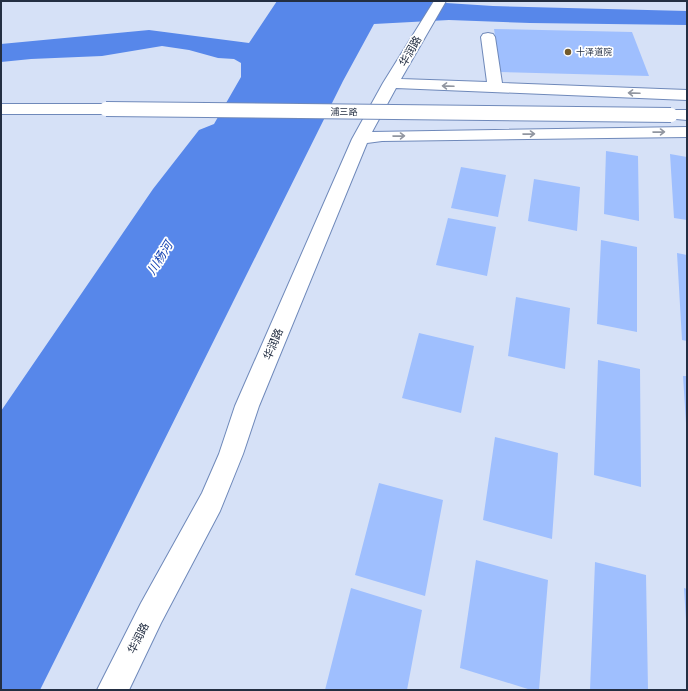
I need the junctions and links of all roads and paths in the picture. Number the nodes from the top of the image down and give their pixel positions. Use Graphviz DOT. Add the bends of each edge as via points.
graph roads {
  1 [pos="440,1"];
  2 [pos="488,37"];
  3 [pos="391,84"];
  4 [pos="489,87"];
  5 [pos="687,95"];
  6 [pos="1,109"];
  7 [pos="679,115"];
  8 [pos="687,132"];
  9 [pos="493,134"];
  10 [pos="360,139"];
  11 [pos="113,690"];
  1 -- 3 [label="street, 华润路"];
  2 -- 4 [label="street"];
  4 -- 3 [label="street, one-way"];
  3 -- 10 [label="street, 华润路"];
  5 -- 4 [label="street, one-way"];
  4 -- 9 [label="street" via="466,91 456,100 457,119 466,127"];
  6 -- 7 [label="street, 浦三路, bridge"];
  9 -- 8 [label="street, one-way"];
  10 -- 9 [label="street, one-way" via="382,136"];
  10 -- 11 [label="street, 华润路" via="247,406 211,502 147,620"];
}
